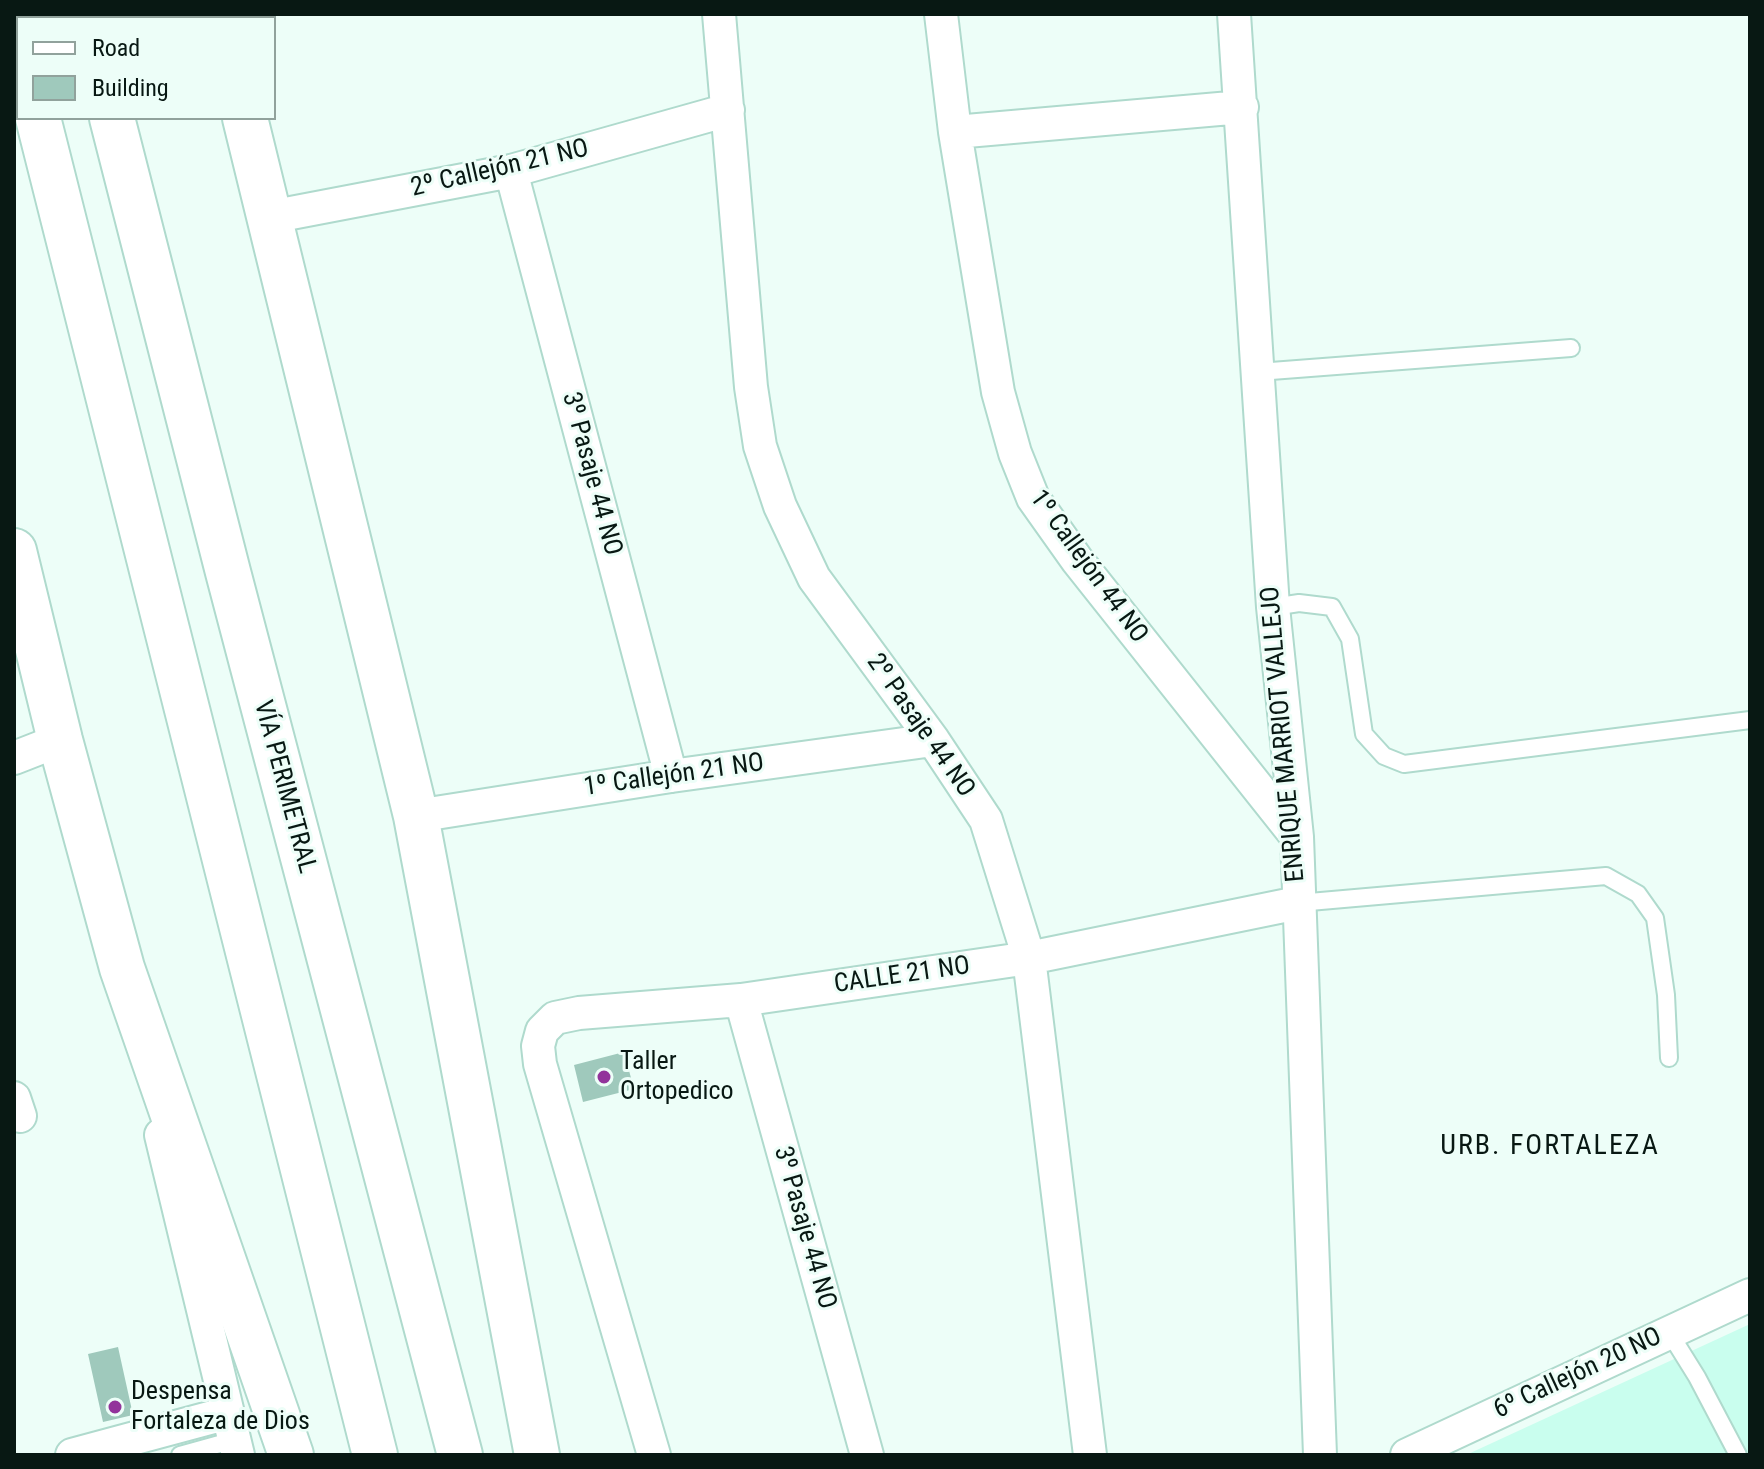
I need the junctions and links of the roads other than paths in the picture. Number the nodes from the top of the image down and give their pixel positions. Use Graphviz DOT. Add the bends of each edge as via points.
graph roads {
  1 [pos="719,14"];
  2 [pos="941,14"];
  3 [pos="1234,14"];
  4 [pos="1242,107"];
  5 [pos="728,110"];
  6 [pos="38,120"];
  7 [pos="113,120"];
  8 [pos="246,120"];
  9 [pos="955,132"];
  10 [pos="511,171"];
  11 [pos="270,217"];
  12 [pos="1571,348"];
  13 [pos="1258,372"];
  14 [pos="14,551"];
  15 [pos="1273,607"];
  16 [pos="1750,720"];
  17 [pos="60,740"];
  18 [pos="933,740"];
  19 [pos="14,758"];
  20 [pos="671,776"];
  21 [pos="416,816"];
  22 [pos="1297,837"];
  23 [pos="1298,903"];
  24 [pos="1029,958"];
  25 [pos="122,968"];
  26 [pos="741,1000"];
  27 [pos="1669,1058"];
  28 [pos="1750,1295"];
  29 [pos="1669,1332"];
  30 [pos="234,1436"];
  31 [pos="1453,1445"];
  32 [pos="72,1455"];
  33 [pos="180,1455"];
  34 [pos="291,1455"];
  35 [pos="375,1455"];
  36 [pos="460,1455"];
  37 [pos="537,1455"];
  38 [pos="654,1455"];
  39 [pos="867,1455"];
  40 [pos="1090,1455"];
  41 [pos="1320,1455"];
  42 [pos="1407,1455"];
  43 [pos="1738,1455"];
  1 -- 5 [label="street, 2º Pasaje 44 NO"];
  2 -- 9 [label="street, 1º Callejón 44 NO"];
  3 -- 4 [label="street, ENRIQUE MARRIOT VALLEJO"];
  4 -- 9 [label="street"];
  4 -- 13 [label="street, ENRIQUE MARRIOT VALLEJO"];
  5 -- 10 [label="street, 2º Callejón 21 NO"];
  5 -- 18 [label="street, 2º Pasaje 44 NO" via="751,387 765,461 814,578"];
  6 -- 35 [label="main road"];
  7 -- 36 [label="main road, VÍA PERIMETRAL"];
  8 -- 11 [label="main road"];
  9 -- 22 [label="street, 1º Callejón 44 NO" via="998,392 1033,498"];
  10 -- 11 [label="street, 2º Callejón 21 NO"];
  10 -- 20 [label="street, 3º Pasaje 44 NO"];
  11 -- 21 [label="main road"];
  12 -- 13 [label="lane"];
  13 -- 15 [label="street, ENRIQUE MARRIOT VALLEJO"];
  14 -- 17 [label="main road"];
  15 -- 16 [label="lane" via="1332,607 1350,639 1364,734 1384,756 1404,764"];
  15 -- 22 [label="street, ENRIQUE MARRIOT VALLEJO"];
  17 -- 19 [label="street"];
  17 -- 25 [label="main road"];
  18 -- 20 [label="street, 1º Callejón 21 NO"];
  18 -- 24 [label="street, 2º Pasaje 44 NO" via="986,820"];
  20 -- 21 [label="street, 1º Callejón 21 NO"];
  21 -- 37 [label="main road"];
  22 -- 23 [label="street, ENRIQUE MARRIOT VALLEJO"];
  23 -- 24 [label="street, CALLE 21 NO"];
  23 -- 27 [label="lane" via="1606,876 1638,894 1655,918"];
  23 -- 41 [label="street, ENRIQUE MARRIOT VALLEJO"];
  24 -- 26 [label="street, CALLE 21 NO"];
  24 -- 40 [label="street, 2º Pasaje 44 NO"];
  25 -- 30 [label="street"];
  25 -- 34 [label="main road"];
  26 -- 38 [label="street, CALLE 21 NO" via="555,1018 542,1031 538,1046"];
  26 -- 39 [label="street, 3º Pasaje 44 NO"];
  28 -- 29 [label="street, 6º Callejón 20 NO"];
  29 -- 31 [label="street, 6º Callejón 20 NO"];
  29 -- 43 [label="lane"];
  30 -- 32 [label="street"];
  30 -- 33 [label="lane"];
  31 -- 42 [label="street, 6º Callejón 20 NO"];
}
